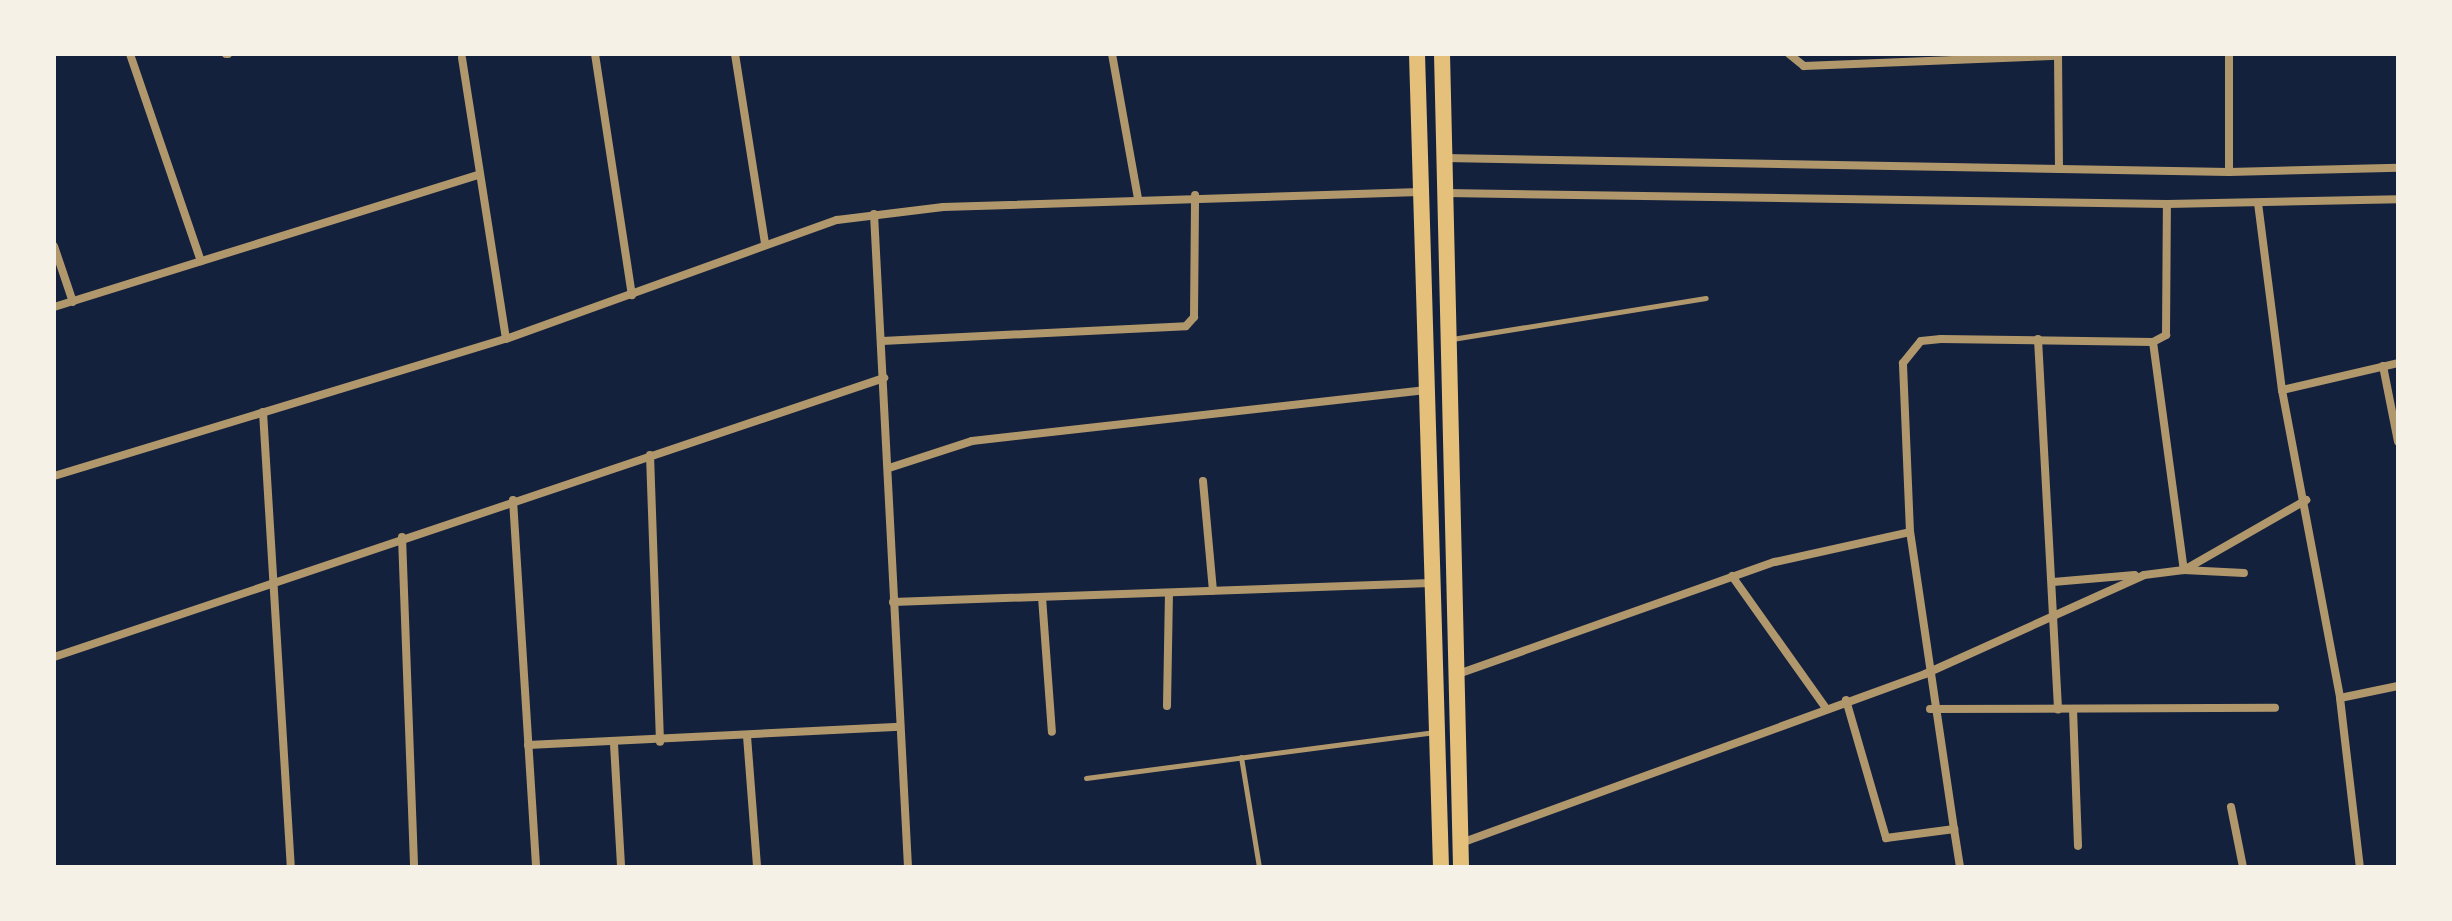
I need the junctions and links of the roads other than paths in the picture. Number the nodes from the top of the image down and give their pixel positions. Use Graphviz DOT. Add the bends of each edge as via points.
graph roads {
  1 [pos="130,54"];
  2 [pos="595,54"];
  3 [pos="735,54"];
  4 [pos="1112,54"];
  5 [pos="1417,54"];
  6 [pos="1442,54"];
  7 [pos="1789,54"];
  8 [pos="2229,54"];
  9 [pos="2058,55"];
  10 [pos="462,58"];
  11 [pos="1445,158"];
  12 [pos="2398,168"];
  13 [pos="2059,169"];
  14 [pos="2229,172"];
  15 [pos="480,174"];
  16 [pos="1420,192"];
  17 [pos="1446,193"];
  18 [pos="1195,195"];
  19 [pos="1138,199"];
  20 [pos="2398,199"];
  21 [pos="2258,203"];
  22 [pos="2167,204"];
  23 [pos="874,214"];
  24 [pos="765,243"];
  25 [pos="54,246"];
  26 [pos="201,261"];
  27 [pos="632,295"];
  28 [pos="1706,298"];
  29 [pos="73,302"];
  30 [pos="54,307"];
  31 [pos="506,339"];
  32 [pos="1451,339"];
  33 [pos="2038,339"];
  34 [pos="882,341"];
  35 [pos="2153,342"];
  36 [pos="2398,363"];
  37 [pos="2383,366"];
  38 [pos="884,378"];
  39 [pos="1426,390"];
  40 [pos="2282,390"];
  41 [pos="263,412"];
  42 [pos="2398,442"];
  43 [pos="650,455"];
  44 [pos="889,468"];
  45 [pos="54,476"];
  46 [pos="1203,481"];
  47 [pos="513,500"];
  48 [pos="2306,500"];
  49 [pos="1910,532"];
  50 [pos="402,537"];
  51 [pos="2184,570"];
  52 [pos="2244,573"];
  53 [pos="2144,575"];
  54 [pos="1732,576"];
  55 [pos="274,579"];
  56 [pos="2053,582"];
  57 [pos="1431,583"];
  58 [pos="1213,591"];
  59 [pos="1169,593"];
  60 [pos="1042,597"];
  61 [pos="893,602"];
  62 [pos="2055,615"];
  63 [pos="54,657"];
  64 [pos="1458,674"];
  65 [pos="1925,674"];
  66 [pos="2398,686"];
  67 [pos="2340,698"];
  68 [pos="1846,700"];
  69 [pos="1167,706"];
  70 [pos="1825,707"];
  71 [pos="2275,708"];
  72 [pos="1930,709"];
  73 [pos="2058,709"];
  74 [pos="2073,709"];
  75 [pos="900,727"];
  76 [pos="1052,732"];
  77 [pos="1436,732"];
  78 [pos="747,736"];
  79 [pos="660,742"];
  80 [pos="614,744"];
  81 [pos="528,745"];
  82 [pos="1241,757"];
  83 [pos="1086,778"];
  84 [pos="2231,807"];
  85 [pos="1954,829"];
  86 [pos="1460,843"];
  87 [pos="2078,846"];
  88 [pos="291,867"];
  89 [pos="414,867"];
  90 [pos="536,867"];
  91 [pos="621,867"];
  92 [pos="757,867"];
  93 [pos="908,867"];
  94 [pos="1259,867"];
  95 [pos="1441,867"];
  96 [pos="1461,867"];
  97 [pos="1960,867"];
  98 [pos="2243,867"];
  99 [pos="2360,867"];
  1 -- 26 [label="street"];
  2 -- 27 [label="street"];
  3 -- 24 [label="street"];
  4 -- 19 [label="street"];
  5 -- 16 [label="main road"];
  6 -- 11 [label="main road"];
  7 -- 9 [label="street" via="1804,66"];
  8 -- 14 [label="street"];
  9 -- 13 [label="street"];
  10 -- 15 [label="street"];
  11 -- 13 [label="street"];
  11 -- 17 [label="main road"];
  12 -- 14 [label="street"];
  13 -- 14 [label="street"];
  15 -- 26 [label="street"];
  15 -- 31 [label="street"];
  16 -- 18 [label="street"];
  16 -- 39 [label="main road"];
  17 -- 22 [label="street"];
  17 -- 32 [label="main road"];
  18 -- 19 [label="street"];
  18 -- 34 [label="street" via="1194,317 1186,326"];
  19 -- 23 [label="street"];
  20 -- 21 [label="street"];
  21 -- 22 [label="street"];
  21 -- 40 [label="street"];
  22 -- 35 [label="street" via="2170,326"];
  23 -- 24 [label="street"];
  23 -- 34 [label="street"];
  24 -- 27 [label="street"];
  25 -- 29 [label="street"];
  26 -- 29 [label="street"];
  27 -- 31 [label="street"];
  28 -- 32 [label="lane"];
  29 -- 30 [label="street"];
  31 -- 41 [label="street"];
  32 -- 64 [label="main road"];
  33 -- 35 [label="street"];
  33 -- 49 [label="street" via="1941,339 1909,349 1903,363"];
  33 -- 56 [label="street"];
  34 -- 38 [label="street"];
  35 -- 51 [label="street"];
  36 -- 37 [label="street"];
  37 -- 40 [label="street"];
  37 -- 42 [label="street"];
  38 -- 43 [label="street"];
  38 -- 44 [label="street"];
  39 -- 44 [label="street" via="972,441"];
  39 -- 57 [label="main road"];
  40 -- 48 [label="street"];
  41 -- 45 [label="street"];
  41 -- 55 [label="street"];
  43 -- 47 [label="street"];
  43 -- 79 [label="street"];
  44 -- 61 [label="street"];
  46 -- 58 [label="street"];
  47 -- 50 [label="street"];
  47 -- 81 [label="street"];
  48 -- 51 [label="street"];
  48 -- 67 [label="street"];
  49 -- 54 [label="street"];
  49 -- 65 [label="street"];
  50 -- 55 [label="street"];
  50 -- 89 [label="street"];
  51 -- 52 [label="street"];
  51 -- 53 [label="street"];
  53 -- 56 [label="street"];
  53 -- 62 [label="street"];
  54 -- 64 [label="street"];
  54 -- 70 [label="street"];
  55 -- 63 [label="street"];
  55 -- 88 [label="street"];
  56 -- 62 [label="street"];
  57 -- 58 [label="street"];
  57 -- 77 [label="main road"];
  58 -- 59 [label="street"];
  59 -- 60 [label="street"];
  59 -- 69 [label="street"];
  60 -- 61 [label="street"];
  60 -- 76 [label="street"];
  61 -- 75 [label="street"];
  62 -- 65 [label="street"];
  62 -- 73 [label="street"];
  64 -- 86 [label="main road"];
  65 -- 68 [label="street"];
  65 -- 72 [label="street"];
  66 -- 67 [label="street"];
  67 -- 99 [label="street"];
  68 -- 70 [label="street"];
  68 -- 85 [label="street" via="1886,838"];
  70 -- 86 [label="street"];
  71 -- 74 [label="street"];
  72 -- 73 [label="street"];
  72 -- 85 [label="street"];
  73 -- 74 [label="street"];
  74 -- 87 [label="street"];
  75 -- 78 [label="street"];
  75 -- 93 [label="street"];
  77 -- 82 [label="lane"];
  77 -- 95 [label="main road"];
  78 -- 79 [label="street"];
  78 -- 92 [label="street"];
  79 -- 80 [label="street"];
  80 -- 81 [label="street"];
  80 -- 91 [label="street"];
  81 -- 90 [label="street"];
  82 -- 83 [label="lane"];
  82 -- 94 [label="lane"];
  84 -- 98 [label="street"];
  85 -- 97 [label="street"];
  86 -- 96 [label="main road"];
}
